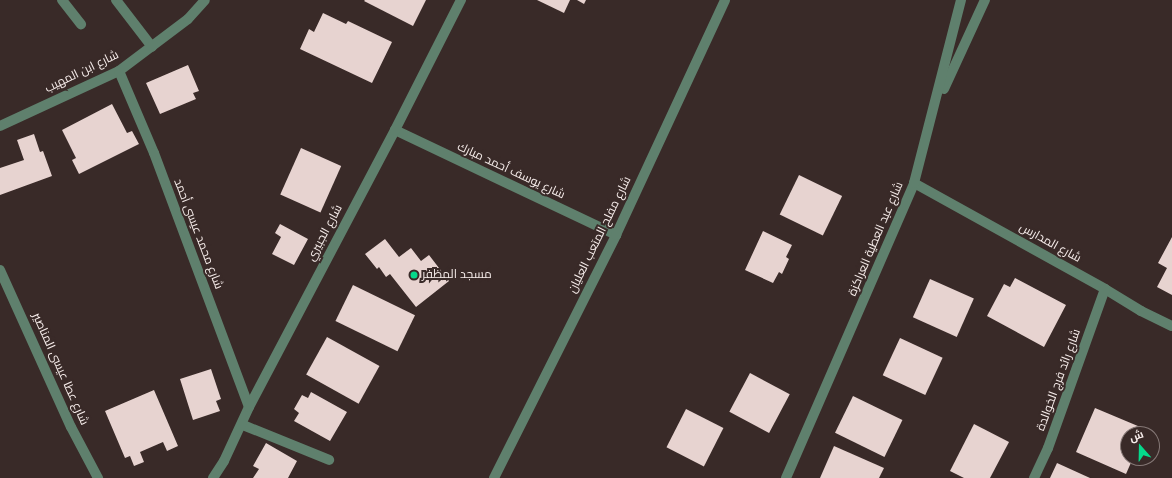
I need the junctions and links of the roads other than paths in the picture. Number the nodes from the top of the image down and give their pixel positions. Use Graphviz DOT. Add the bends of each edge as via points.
graph roads {
  1 [pos="62,0"];
  2 [pos="116,0"];
  3 [pos="205,0"];
  4 [pos="460,0"];
  5 [pos="725,0"];
  6 [pos="961,0"];
  7 [pos="985,0"];
  8 [pos="81,24"];
  9 [pos="152,47"];
  10 [pos="119,71"];
  11 [pos="934,110"];
  12 [pos="0,126"];
  13 [pos="395,130"];
  14 [pos="914,183"];
  15 [pos="616,235"];
  16 [pos="0,270"];
  17 [pos="1105,289"];
  18 [pos="1172,326"];
  19 [pos="249,407"];
  20 [pos="242,425"];
  21 [pos="329,460"];
  22 [pos="98,478"];
  23 [pos="213,478"];
  24 [pos="494,478"];
  25 [pos="786,478"];
  26 [pos="1034,478"];
  1 -- 8 [label="street"];
  2 -- 9 [label="street"];
  3 -- 9 [label="street, شارع ابن المهيب" via="188,19"];
  4 -- 13 [label="street, شارع الجبيري"];
  5 -- 15 [label="street, شارع مفلح المتعب العليان"];
  6 -- 11 [label="street, شارع عبد العطية العراكزة"];
  7 -- 11 [label="street"];
  9 -- 10 [label="street, شارع ابن المهيب"];
  10 -- 12 [label="street, شارع ابن المهيب"];
  10 -- 19 [label="street, شارع محمد عيسى أحمد" via="154,153"];
  11 -- 14 [label="street, شارع عبد العطية العراكزة"];
  13 -- 15 [label="street, شارع يوسف أحمد مبارك"];
  13 -- 19 [label="street, شارع الجبيري"];
  14 -- 17 [label="street, شارع المدارس"];
  14 -- 25 [label="street, شارع عبد العطية العراكزة"];
  15 -- 24 [label="street, شارع مفلح المتعب العليان"];
  16 -- 22 [label="street, شارع عطا عيسى المناصير" via="71,427"];
  17 -- 18 [label="street, شارع المدارس"];
  17 -- 26 [label="street, شارع رائد فرج الخوالدة" via="1048,448"];
  19 -- 20 [label="street, شارع الجبيري"];
  20 -- 21 [label="street"];
  20 -- 23 [label="street, شارع الجبيري"];
}
